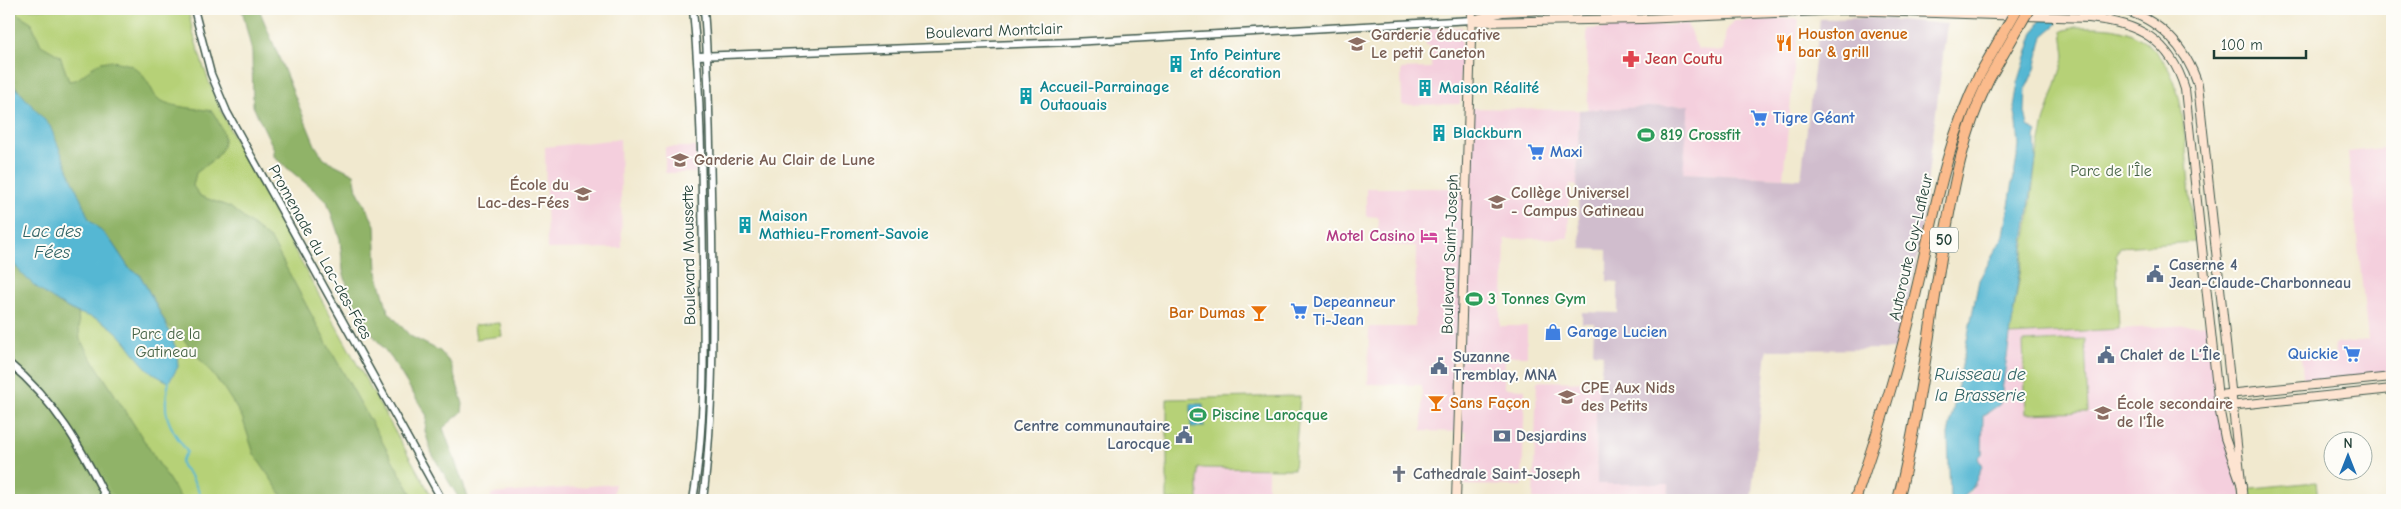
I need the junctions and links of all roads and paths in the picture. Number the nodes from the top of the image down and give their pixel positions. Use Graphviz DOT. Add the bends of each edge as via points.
graph roads {
  1 [pos="194,9"];
  2 [pos="693,9"];
  3 [pos="704,9"];
  4 [pos="1472,9"];
  5 [pos="1491,9"];
  6 [pos="1562,9"];
  7 [pos="2119,9"];
  8 [pos="2378,9"];
  9 [pos="2023,11"];
  10 [pos="1503,12"];
  11 [pos="1718,12"];
  12 [pos="1728,12"];
  13 [pos="2392,12"];
  14 [pos="1472,20"];
  15 [pos="708,55"];
  16 [pos="697,56"];
  17 [pos="1984,76"];
  18 [pos="9,363"];
  19 [pos="2392,377"];
  20 [pos="2392,389"];
  21 [pos="2232,394"];
  22 [pos="2218,395"];
  23 [pos="2233,406"];
  24 [pos="2219,408"];
  25 [pos="2242,486"];
  26 [pos="1856,497"];
  27 [pos="107,500"];
  28 [pos="442,500"];
  29 [pos="693,500"];
  30 [pos="703,500"];
  31 [pos="1456,500"];
  32 [pos="1898,500"];
  33 [pos="2243,500"];
  1 -- 28 [label="street, Promenade du Lac-des-Fées" via="211,74 227,112"];
  2 -- 16 [label="street, Boulevard Moussette"];
  3 -- 15 [label="street, Boulevard Moussette"];
  4 -- 14 [label="main road, Boulevard Saint-Joseph"];
  5 -- 10 [label="main road"];
  6 -- 10 [label="main road, Boulevard Montclair"];
  7 -- 21 [label="main road" via="2148,19 2168,34 2184,53 2198,85"];
  8 -- 13 [label="highway"];
  9 -- 12 [label="main road, Boulevard Montclair"];
  9 -- 17 [label="highway, Autoroute Guy-Lafleur / 50, bridge"];
  9 -- 22 [label="main road, Boulevard Montclair" via="2110,20 2134,28 2163,47 2179,71 2187,99"];
  10 -- 14 [label="main road, Boulevard Montclair"];
  11 -- 12 [label="main road, Boulevard Montclair"];
  11 -- 14 [label="main road, Boulevard Montclair" via="1571,21"];
  14 -- 15 [label="street, Boulevard Montclair" via="1072,42"];
  14 -- 31 [label="main road, Boulevard Saint-Joseph"];
  15 -- 16 [label="street, Boulevard Montclair"];
  15 -- 30 [label="street, Boulevard Moussette" via="713,335"];
  16 -- 29 [label="street, Boulevard Moussette" via="702,127 704,387 699,470"];
  17 -- 26 [label="highway, Autoroute Guy-Lafleur / 50" via="1962,113 1948,154 1900,358"];
  17 -- 32 [label="highway, Autoroute Guy-Lafleur / 50" via="1957,169"];
  18 -- 27 [label="street" via="52,406 76,441"];
  19 -- 21 [label="main road"];
  20 -- 23 [label="main road"];
  21 -- 22 [label="main road"];
  21 -- 23 [label="main road"];
  22 -- 24 [label="main road, Boulevard Montclair"];
  23 -- 24 [label="main road"];
  23 -- 25 [label="main road"];
  24 -- 25 [label="main road, Boulevard Montclair" via="2225,438"];
  25 -- 33 [label="main road"];
}
